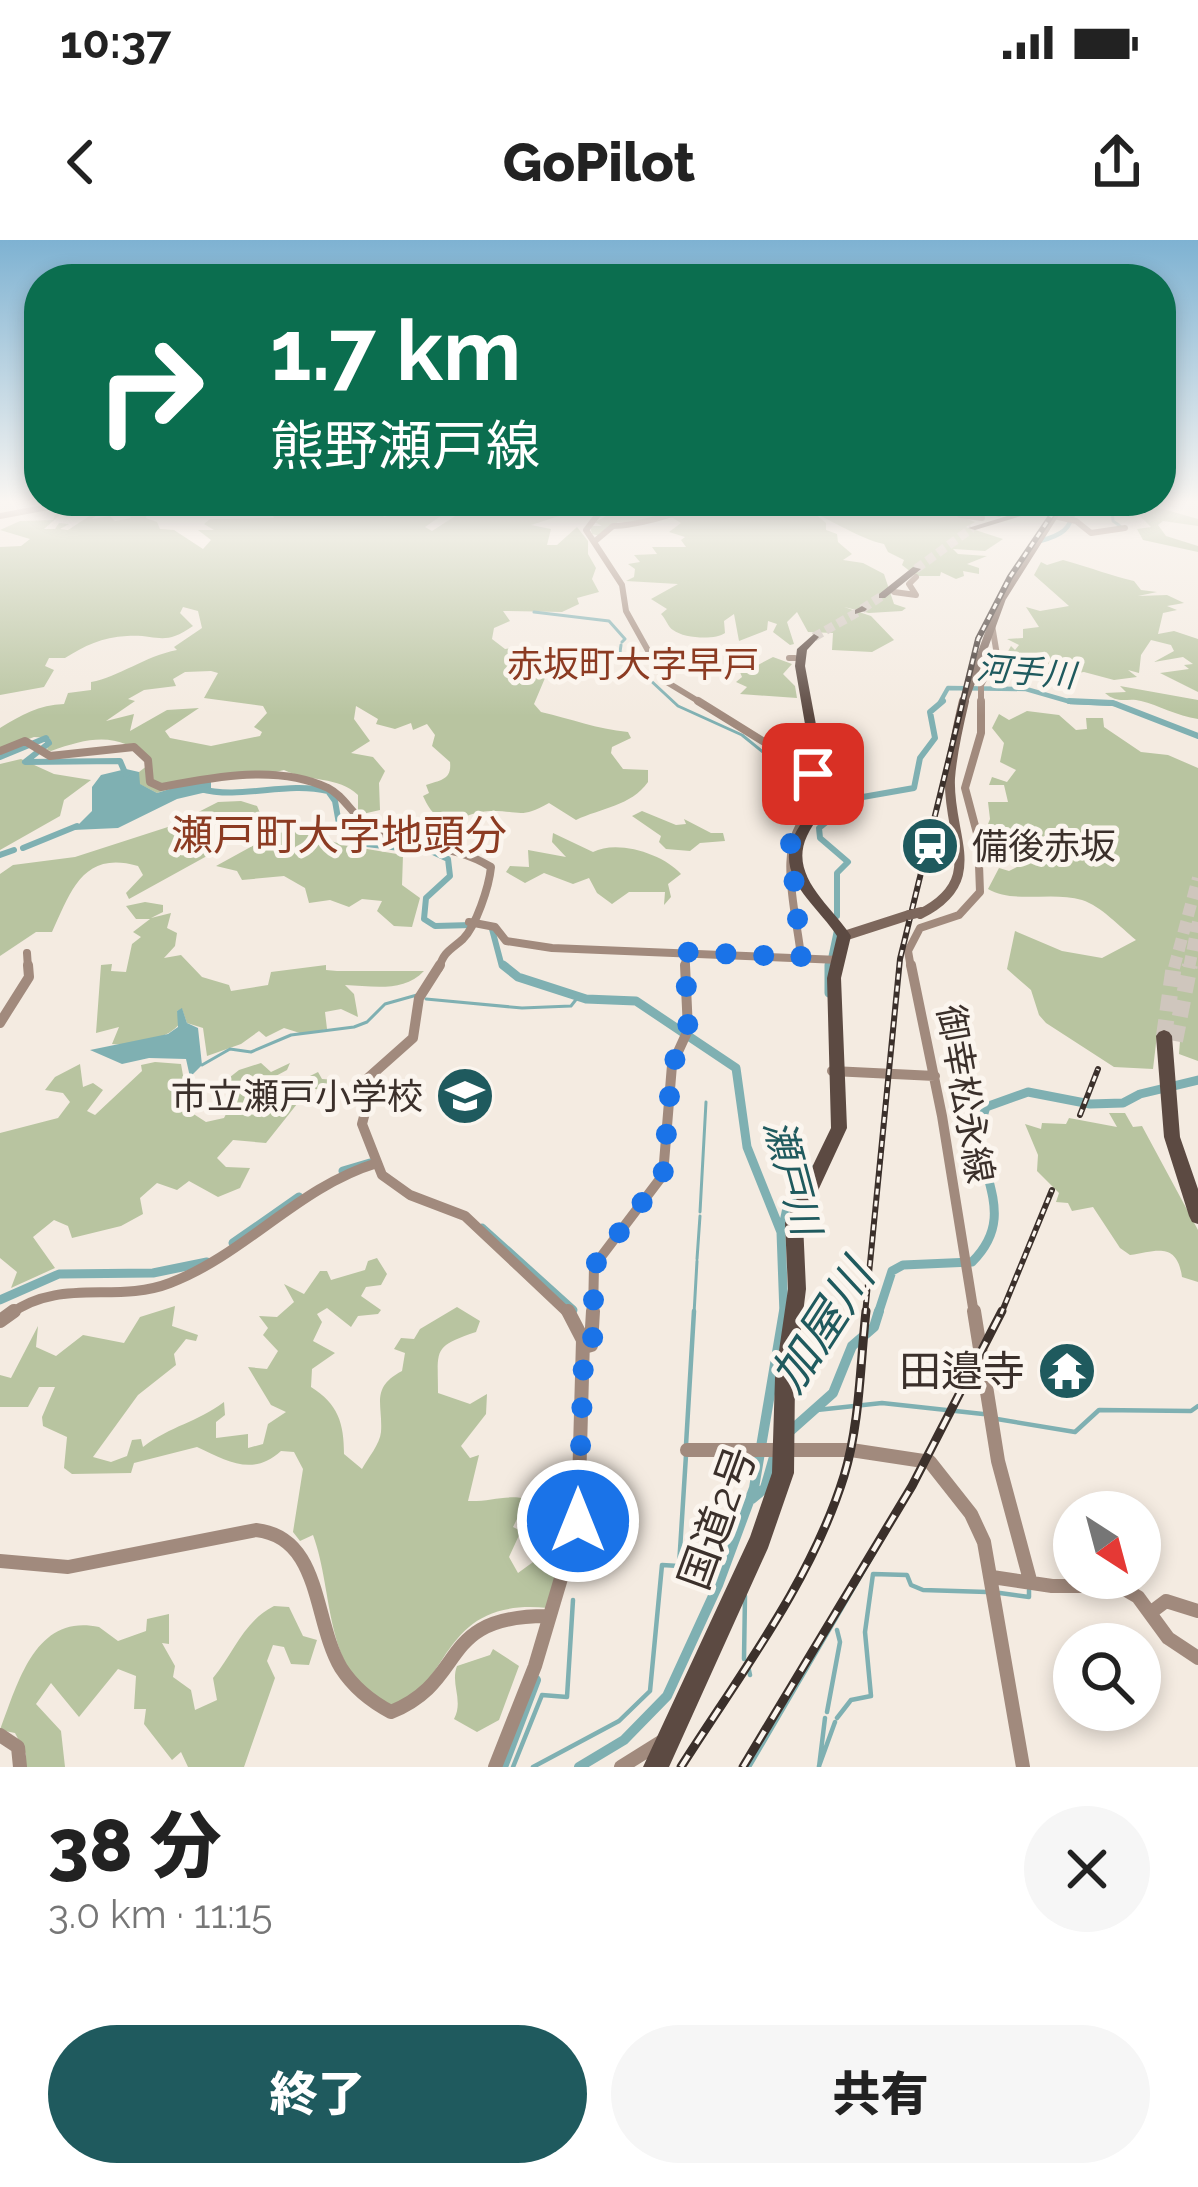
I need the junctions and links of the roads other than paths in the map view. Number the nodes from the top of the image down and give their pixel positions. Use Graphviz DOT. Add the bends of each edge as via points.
graph roads {
  1 [pos="615,574"];
  2 [pos="914,574"];
  3 [pos="915,574"];
  4 [pos="1015,574"];
  5 [pos="892,587"];
  6 [pos="992,625"];
  7 [pos="802,661"];
  8 [pos="976,686"];
  9 [pos="0,751"];
  10 [pos="805,832"];
  11 [pos="469,924"];
  12 [pos="846,936"];
  13 [pos="685,952"];
  14 [pos="27,953"];
  15 [pos="801,957"];
  16 [pos="836,959"];
  17 [pos="0,1023"];
  18 [pos="1169,1039"];
  19 [pos="836,1071"];
  20 [pos="934,1076"];
  21 [pos="1172,1120"];
  22 [pos="377,1163"];
  23 [pos="1198,1205"];
  24 [pos="1198,1216"];
  25 [pos="0,1321"];
  26 [pos="586,1347"];
  27 [pos="787,1441"];
  28 [pos="687,1450"];
  29 [pos="0,1562"];
  30 [pos="992,1577"];
  31 [pos="1030,1580"];
  32 [pos="1198,1611"];
  33 [pos="1150,1612"];
  34 [pos="549,1616"];
  35 [pos="1198,1658"];
  36 [pos="0,1736"];
  37 [pos="664,1757"];
  38 [pos="20,1767"];
  39 [pos="495,1767"];
  40 [pos="621,1767"];
  41 [pos="1023,1767"];
  1 -- 10 [label="street" via="665,681 815,776 816,807"];
  2 -- 5 [label="highway"];
  3 -- 5 [label="street" via="914,596"];
  4 -- 6 [label="main road"];
  6 -- 8 [label="main road"];
  6 -- 8 [label="street, 御幸松永線" via="997,655"];
  7 -- 10 [label="highway" via="825,805"];
  8 -- 12 [label="main road" via="950,785 961,866 956,889 942,904"];
  8 -- 20 [label="street, 御幸松永線" via="981,733 965,788 980,892 959,914 920,928 908,951"];
  9 -- 11 [label="street" via="22,742 56,756 128,746 148,760 156,786 233,773 331,789 363,825 487,862 489,889"];
  10 -- 12 [label="highway" via="795,855 799,875"];
  10 -- 15 [label="street" via="790,841"];
  11 -- 13 [label="street" via="545,947"];
  11 -- 22 [label="street" via="420,996 413,1038 368,1078 362,1124"];
  12 -- 16 [label="highway, 国道2号"];
  13 -- 15 [label="street"];
  13 -- 26 [label="street" via="687,1035 672,1066 663,1175 594,1266"];
  14 -- 17 [label="street" via="29,977"];
  15 -- 16 [label="street"];
  16 -- 19 [label="highway, 国道2号"];
  18 -- 21 [label="highway"];
  19 -- 20 [label="street"];
  19 -- 27 [label="highway, 国道2号" via="837,1137 791,1213 796,1303 785,1378"];
  20 -- 31 [label="street, 御幸松永線" via="998,1461"];
  21 -- 23 [label="highway"];
  21 -- 24 [label="highway"];
  22 -- 25 [label="street" via="351,1168 179,1280 124,1293 42,1295"];
  22 -- 26 [label="street" via="396,1188 465,1216 506,1250 566,1307"];
  26 -- 34 [label="street" via="580,1511"];
  27 -- 28 [label="street"];
  27 -- 30 [label="street" via="930,1462 971,1514"];
  27 -- 37 [label="highway, 国道2号" via="760,1540"];
  29 -- 34 [label="street" via="68,1567 277,1532 305,1560 339,1665 359,1694 391,1712 414,1702 477,1628 503,1617"];
  30 -- 31 [label="street"];
  30 -- 41 [label="street"];
  31 -- 33 [label="street" via="1119,1586"];
  32 -- 33 [label="street" via="1166,1600"];
  33 -- 35 [label="street" via="1168,1638"];
  34 -- 39 [label="street"];
  36 -- 38 [label="street" via="18,1747"];
  37 -- 40 [label="street" via="658,1742"];
}
